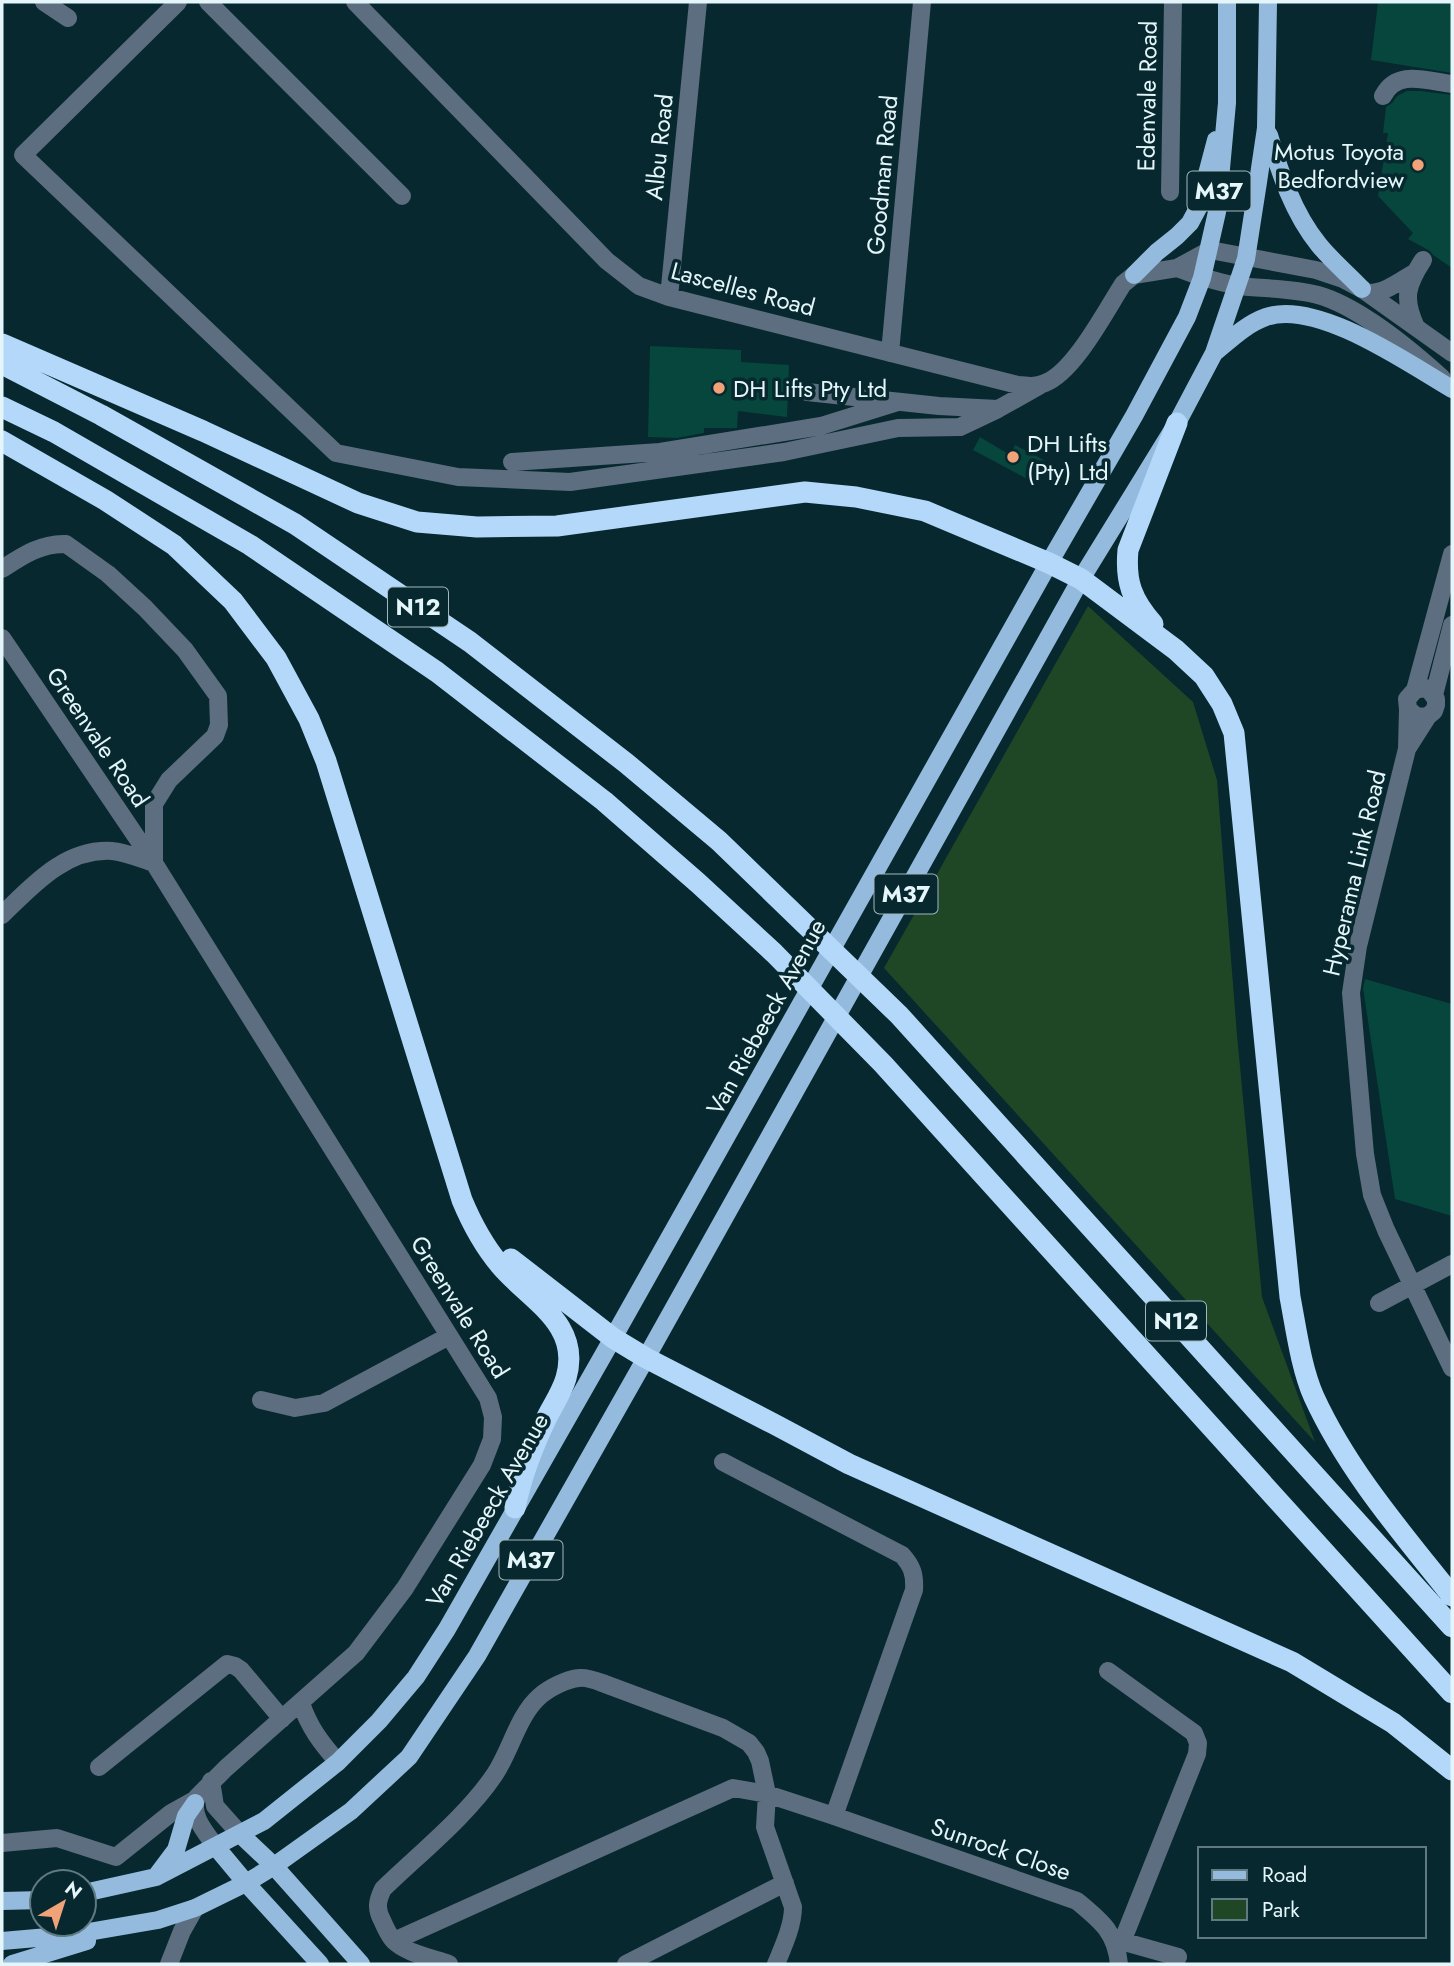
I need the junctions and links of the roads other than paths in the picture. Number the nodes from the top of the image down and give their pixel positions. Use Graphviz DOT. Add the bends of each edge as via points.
graph roads {
  1 [pos="44,2"];
  2 [pos="178,2"];
  3 [pos="208,2"];
  4 [pos="355,2"];
  5 [pos="698,2"];
  6 [pos="922,2"];
  7 [pos="1173,2"];
  8 [pos="1227,2"];
  9 [pos="1268,2"];
  10 [pos="68,18"];
  11 [pos="1452,84"];
  12 [pos="1383,96"];
  13 [pos="1227,103"];
  14 [pos="1266,128"];
  15 [pos="1170,192"];
  16 [pos="402,196"];
  17 [pos="1210,250"];
  18 [pos="1246,258"];
  19 [pos="1177,268"];
  20 [pos="1134,275"];
  21 [pos="1202,278"];
  22 [pos="1238,285"];
  23 [pos="1365,291"];
  24 [pos="669,297"];
  25 [pos="1416,327"];
  26 [pos="2,344"];
  27 [pos="890,353"];
  28 [pos="1452,353"];
  29 [pos="1214,354"];
  30 [pos="2,364"];
  31 [pos="1042,385"];
  32 [pos="1452,388"];
  33 [pos="807,392"];
  34 [pos="898,402"];
  35 [pos="2,407"];
  36 [pos="998,409"];
  37 [pos="1177,423"];
  38 [pos="2,441"];
  39 [pos="512,462"];
  40 [pos="1452,554"];
  41 [pos="1049,563"];
  42 [pos="2,569"];
  43 [pos="1081,579"];
  44 [pos="1452,625"];
  45 [pos="2,638"];
  46 [pos="1175,650"];
  47 [pos="1415,690"];
  48 [pos="1434,695"];
  49 [pos="1408,709"];
  50 [pos="1428,716"];
  51 [pos="1407,749"];
  52 [pos="154,863"];
  53 [pos="2,915"];
  54 [pos="471,1222"];
  55 [pos="1452,1264"];
  56 [pos="1412,1285"];
  57 [pos="1379,1303"];
  58 [pos="449,1336"];
  59 [pos="613,1338"];
  60 [pos="646,1358"];
  61 [pos="1452,1368"];
  62 [pos="261,1400"];
  63 [pos="723,1462"];
  64 [pos="515,1508"];
  65 [pos="1452,1596"];
  66 [pos="1452,1627"];
  67 [pos="1108,1671"];
  68 [pos="1452,1693"];
  69 [pos="301,1703"];
  70 [pos="282,1719"];
  71 [pos="338,1762"];
  72 [pos="99,1767"];
  73 [pos="1452,1770"];
  74 [pos="211,1781"];
  75 [pos="767,1794"];
  76 [pos="195,1801"];
  77 [pos="834,1816"];
  78 [pos="240,1834"];
  79 [pos="2,1843"];
  80 [pos="216,1846"];
  81 [pos="274,1866"];
  82 [pos="156,1877"];
  83 [pos="246,1882"];
  84 [pos="785,1883"];
  85 [pos="98,1891"];
  86 [pos="28,1900"];
  87 [pos="2,1901"];
  88 [pos="195,1908"];
  89 [pos="158,1920"];
  90 [pos="1118,1940"];
  91 [pos="2,1941"];
  92 [pos="394,1941"];
  93 [pos="1178,1957"];
  94 [pos="12,1964"];
  95 [pos="169,1964"];
  96 [pos="320,1964"];
  97 [pos="362,1964"];
  98 [pos="449,1964"];
  99 [pos="626,1964"];
  100 [pos="776,1964"];
  101 [pos="1119,1964"];
  1 -- 10 [label="street"];
  2 -- 36 [label="street" via="23,155 336,453 458,477 569,482 784,452 898,428 960,427"];
  3 -- 16 [label="street"];
  4 -- 24 [label="street, Lascelles Road" via="607,261 639,286"];
  5 -- 24 [label="street, Albu Road"];
  6 -- 27 [label="street, Goodman Road"];
  7 -- 15 [label="street, Edenvale Road"];
  8 -- 13 [label="main road, Van Riebeeck Avenue / M37"];
  9 -- 14 [label="main road, M37"];
  11 -- 12 [label="street" via="1403,78"];
  13 -- 17 [label="main road, Van Riebeeck Avenue / M37"];
  13 -- 20 [label="main road" via="1190,223"];
  14 -- 18 [label="main road, M37"];
  14 -- 23 [label="main road" via="1295,207 1319,245"];
  17 -- 18 [label="street"];
  17 -- 19 [label="street"];
  17 -- 21 [label="main road, Van Riebeeck Avenue / M37"];
  18 -- 22 [label="main road, M37"];
  18 -- 23 [label="street" via="1316,270"];
  19 -- 20 [label="street"];
  19 -- 21 [label="street"];
  20 -- 31 [label="street" via="1071,364"];
  21 -- 22 [label="street"];
  21 -- 41 [label="main road, Van Riebeeck Avenue / M37" via="1187,317 1140,405"];
  22 -- 29 [label="main road, M37"];
  22 -- 32 [label="street" via="1319,295 1346,307 1376,325"];
  23 -- 25 [label="street"];
  23 -- 25 [label="street" via="1389,288 1418,267 1407,300"];
  24 -- 27 [label="street, Lascelles Road"];
  25 -- 28 [label="street"];
  26 -- 41 [label="highway" via="358,503 417,522 558,526 805,492 925,511"];
  27 -- 31 [label="street, Lascelles Road" via="1018,385"];
  29 -- 32 [label="main road" via="1251,324 1289,313 1361,336"];
  29 -- 37 [label="main road, M37"];
  30 -- 66 [label="highway, N12" via="295,524 470,642 719,841 899,1015"];
  31 -- 36 [label="street"];
  33 -- 34 [label="street"];
  34 -- 36 [label="street"];
  34 -- 39 [label="street" via="821,426 660,452"];
  35 -- 68 [label="highway, N12" via="250,545 437,672 604,801 698,883 883,1064"];
  37 -- 43 [label="main road, M37"];
  37 -- 46 [label="highway" via="1134,531 1126,570 1140,605"];
  38 -- 54 [label="highway" via="174,545 233,601 276,658 326,761"];
  40 -- 47 [label="street"];
  41 -- 43 [label="highway"];
  41 -- 59 [label="main road, Van Riebeeck Avenue / M37"];
  42 -- 52 [label="street, Greenvale Road" via="32,550 66,544 145,608 185,650 218,696 215,736 169,780 154,804"];
  43 -- 46 [label="highway"];
  43 -- 60 [label="main road, M37"];
  44 -- 48 [label="street"];
  45 -- 52 [label="street, Greenvale Road"];
  46 -- 65 [label="highway" via="1214,689 1234,733 1290,1297 1313,1395 1343,1452"];
  47 -- 48 [label="street" via="1425,688"];
  47 -- 49 [label="street" via="1407,699"];
  48 -- 50 [label="street" via="1436,705"];
  49 -- 50 [label="street" via="1417,717"];
  49 -- 51 [label="street, Hyperama Link Road"];
  50 -- 51 [label="street, Hyperama Link Road"];
  51 -- 56 [label="street, Hyperama Link Road" via="1358,946 1351,993 1372,1195"];
  52 -- 53 [label="street" via="113,851 67,860"];
  52 -- 58 [label="street, Greenvale Road"];
  54 -- 59 [label="highway" via="518,1266"];
  54 -- 64 [label="highway" via="502,1268 550,1312 567,1342 565,1380 520,1481"];
  55 -- 56 [label="street"];
  56 -- 57 [label="street"];
  56 -- 61 [label="street, Hyperama Link Road"];
  58 -- 62 [label="street" via="324,1403 295,1408"];
  58 -- 69 [label="street, Greenvale Road" via="488,1398 493,1417 492,1439 482,1465 405,1588 356,1653"];
  59 -- 60 [label="highway"];
  59 -- 64 [label="main road, Van Riebeeck Avenue / M37"];
  60 -- 73 [label="highway" via="849,1464 1292,1662 1393,1723"];
  60 -- 81 [label="main road, M37" via="477,1656 409,1757 351,1811"];
  63 -- 77 [label="street" via="902,1555 914,1572 914,1590"];
  64 -- 71 [label="main road, Van Riebeeck Avenue / M37" via="416,1677"];
  67 -- 90 [label="street" via="1194,1733 1198,1743"];
  69 -- 70 [label="street, Greenvale Road"];
  69 -- 71 [label="street" via="307,1722"];
  70 -- 72 [label="street" via="241,1670 227,1664"];
  70 -- 74 [label="street, Greenvale Road"];
  71 -- 78 [label="main road, Van Riebeeck Avenue / M37" via="264,1821"];
  74 -- 76 [label="street, Greenvale Road"];
  74 -- 78 [label="street" via="215,1806"];
  75 -- 77 [label="street, Sunrock Close"];
  75 -- 84 [label="street" via="765,1827"];
  75 -- 92 [label="street, Sunrock Close" via="731,1788"];
  75 -- 92 [label="street" via="760,1761 749,1743 723,1728 578,1678 540,1696 481,1792 383,1889 378,1913"];
  76 -- 79 [label="street, Greenvale Road" via="171,1813 117,1857 57,1838"];
  76 -- 80 [label="street" via="201,1827"];
  76 -- 82 [label="main road" via="176,1850"];
  77 -- 90 [label="street, Sunrock Close" via="1077,1901"];
  78 -- 80 [label="main road, Van Riebeeck Avenue / M37"];
  78 -- 81 [label="main road"];
  80 -- 82 [label="main road, Van Riebeeck Avenue / M37"];
  80 -- 83 [label="main road"];
  81 -- 83 [label="main road, M37"];
  81 -- 97 [label="main road"];
  82 -- 85 [label="main road, Van Riebeeck Avenue / M37"];
  83 -- 88 [label="main road, M37"];
  83 -- 96 [label="main road"];
  84 -- 99 [label="street"];
  84 -- 100 [label="street" via="793,1914"];
  86 -- 87 [label="main road"];
  88 -- 89 [label="main road, M37"];
  88 -- 95 [label="street"];
  89 -- 91 [label="main road, M37"];
  89 -- 94 [label="main road"];
  90 -- 93 [label="street"];
  90 -- 101 [label="street, Sunrock Close"];
  92 -- 98 [label="street"];
}
